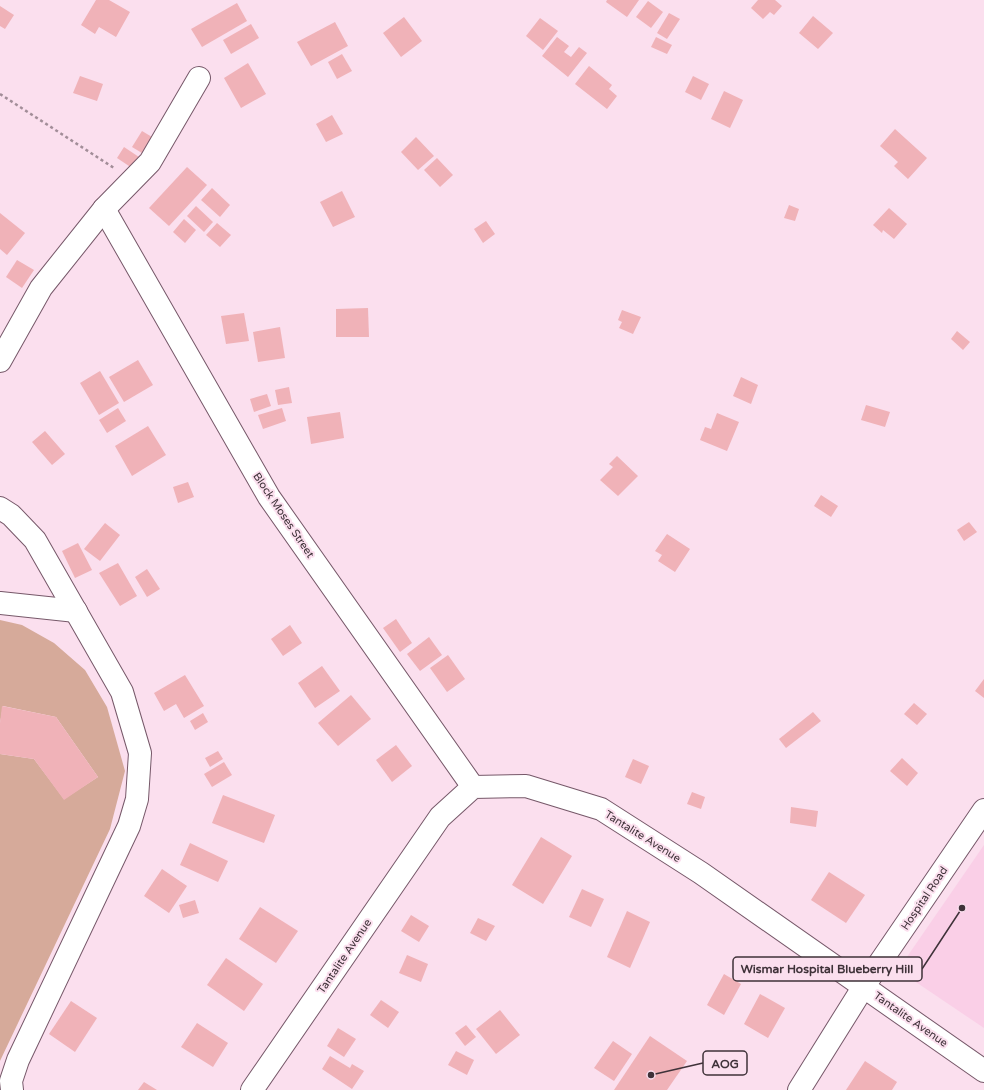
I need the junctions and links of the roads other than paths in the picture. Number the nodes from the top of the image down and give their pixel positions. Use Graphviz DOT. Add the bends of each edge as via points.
graph roads {
  1 [pos="199,78"];
  2 [pos="104,209"];
  3 [pos="0,361"];
  4 [pos="0,508"];
  5 [pos="0,603"];
  6 [pos="76,611"];
  7 [pos="473,787"];
  8 [pos="984,810"];
  9 [pos="864,986"];
  10 [pos="984,1071"];
  11 [pos="12,1090"];
  12 [pos="252,1090"];
  13 [pos="799,1090"];
  1 -- 2 [label="street" via="150,162"];
  2 -- 3 [label="street" via="41,288"];
  2 -- 7 [label="street, Block Moses Street" via="269,497"];
  4 -- 6 [label="street" via="12,515 35,540"];
  5 -- 6 [label="street"];
  6 -- 11 [label="street" via="122,692 140,752 137,798 129,826 18,1060 11,1081"];
  7 -- 9 [label="street, Tantalite Avenue" via="526,786 601,809 702,873"];
  7 -- 12 [label="street, Tantalite Avenue" via="440,817"];
  8 -- 9 [label="street, Hospital Road"];
  9 -- 10 [label="street, Tantalite Avenue"];
  9 -- 13 [label="street, Hospital Road"];
}
